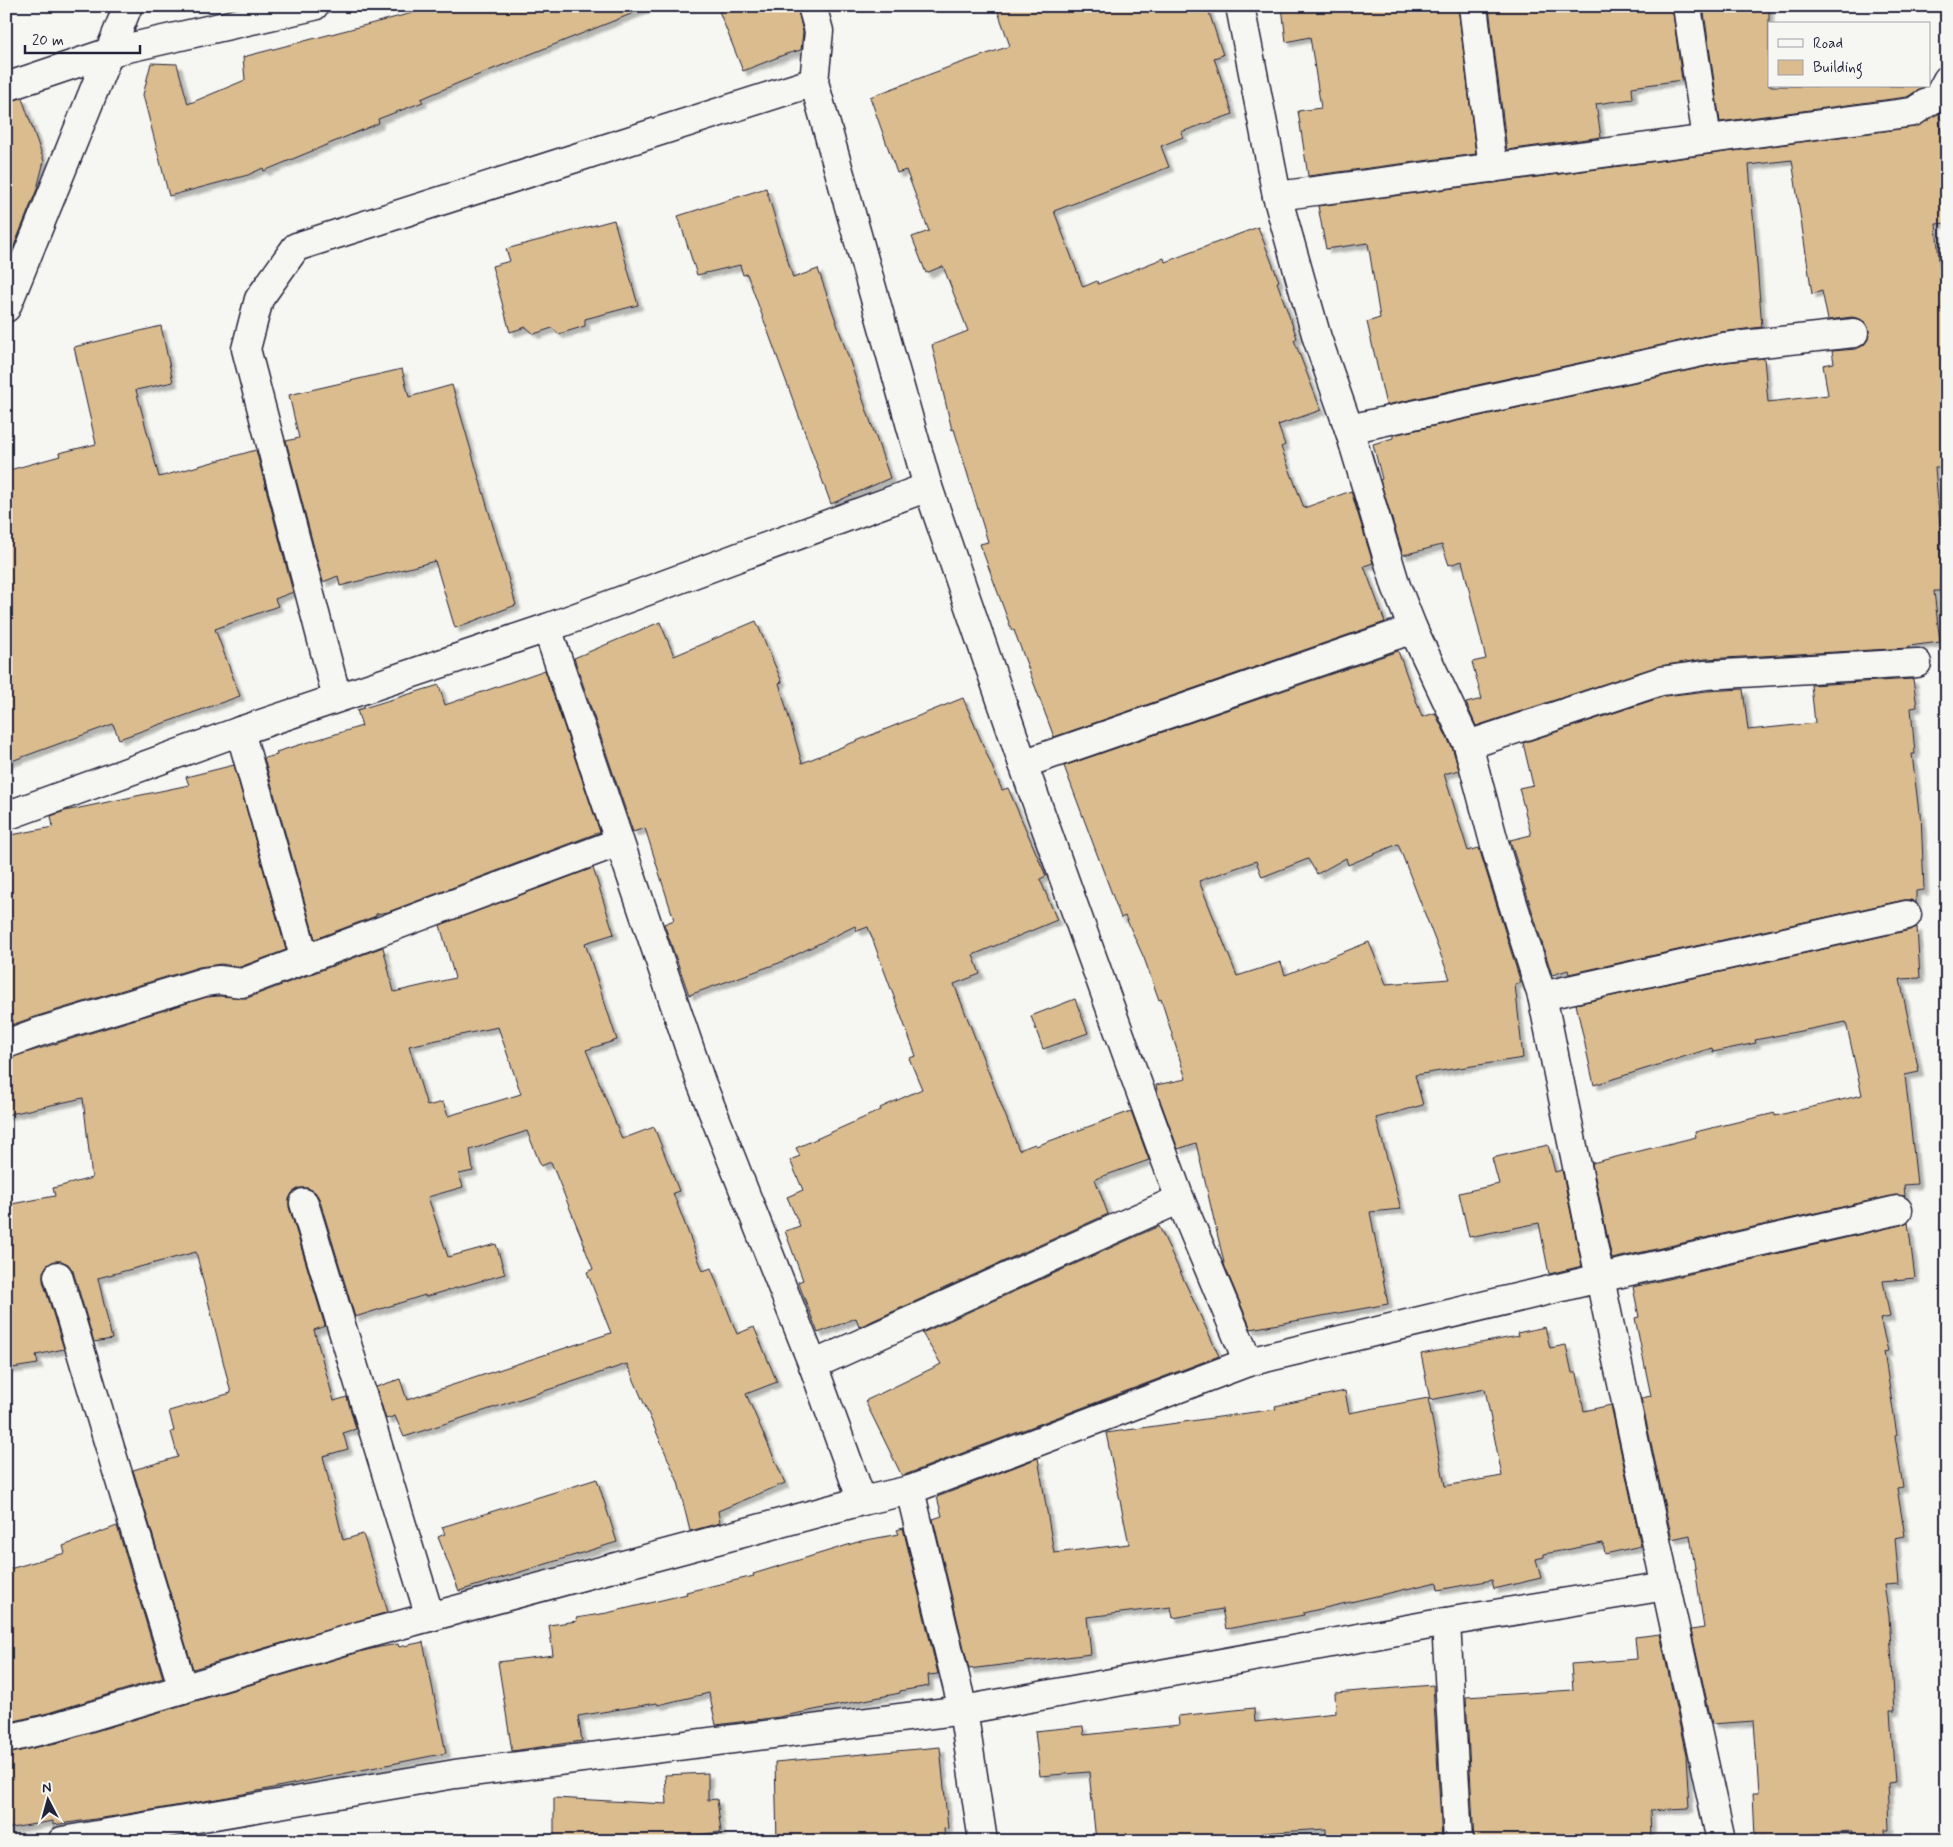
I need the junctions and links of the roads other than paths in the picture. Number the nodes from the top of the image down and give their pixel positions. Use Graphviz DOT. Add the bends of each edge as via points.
graph roads {
  1 [pos="128,6"];
  2 [pos="314,6"];
  3 [pos="812,6"];
  4 [pos="1240,6"];
  5 [pos="1473,6"];
  6 [pos="1687,6"];
  7 [pos="110,52"];
  8 [pos="1947,80"];
  9 [pos="814,82"];
  10 [pos="6,86"];
  11 [pos="1708,139"];
  12 [pos="1493,168"];
  13 [pos="1277,196"];
  14 [pos="6,308"];
  15 [pos="1854,333"];
  16 [pos="1349,429"];
  17 [pos="928,487"];
  18 [pos="547,628"];
  19 [pos="1414,629"];
  20 [pos="1917,663"];
  21 [pos="337,698"];
  22 [pos="240,731"];
  23 [pos="1468,745"];
  24 [pos="1023,764"];
  25 [pos="6,816"];
  26 [pos="619,842"];
  27 [pos="1907,915"];
  28 [pos="305,960"];
  29 [pos="1542,996"];
  30 [pos="6,1044"];
  31 [pos="1180,1199"];
  32 [pos="304,1203"];
  33 [pos="1898,1210"];
  34 [pos="58,1276"];
  35 [pos="1600,1278"];
  36 [pos="1248,1362"];
  37 [pos="813,1365"];
  38 [pos="910,1490"];
  39 [pos="862,1501"];
  40 [pos="1666,1586"];
  41 [pos="430,1617"];
  42 [pos="1446,1622"];
  43 [pos="183,1688"];
  44 [pos="963,1710"];
  45 [pos="6,1739"];
  46 [pos="62,1841"];
  47 [pos="983,1841"];
  48 [pos="1458,1841"];
  49 [pos="1721,1841"];
  1 -- 7 [label="street"];
  2 -- 7 [label="street"];
  3 -- 9 [label="street" via="819,31"];
  4 -- 13 [label="street"];
  5 -- 12 [label="street"];
  6 -- 11 [label="street"];
  7 -- 10 [label="street"];
  7 -- 14 [label="street"];
  8 -- 11 [label="street" via="1939,95 1913,112"];
  9 -- 17 [label="street"];
  9 -- 21 [label="street" via="296,247 259,299 246,349"];
  11 -- 12 [label="street"];
  12 -- 13 [label="street"];
  13 -- 16 [label="street" via="1318,338"];
  15 -- 16 [label="street" via="1724,347"];
  16 -- 19 [label="street" via="1396,586"];
  17 -- 18 [label="street"];
  17 -- 24 [label="street"];
  18 -- 21 [label="street"];
  18 -- 26 [label="street"];
  19 -- 23 [label="street"];
  19 -- 24 [label="street"];
  20 -- 23 [label="street" via="1706,675 1661,681"];
  21 -- 22 [label="street"];
  22 -- 25 [label="street"];
  22 -- 28 [label="street"];
  23 -- 29 [label="street" via="1497,853"];
  24 -- 31 [label="street"];
  26 -- 28 [label="street"];
  26 -- 37 [label="street" via="701,1082"];
  27 -- 29 [label="street"];
  28 -- 30 [label="street" via="242,983 204,982"];
  29 -- 35 [label="street"];
  31 -- 36 [label="street"];
  31 -- 37 [label="street"];
  32 -- 41 [label="street"];
  33 -- 35 [label="street"];
  34 -- 43 [label="street"];
  35 -- 36 [label="street"];
  35 -- 40 [label="street"];
  36 -- 38 [label="street"];
  37 -- 39 [label="street"];
  38 -- 39 [label="street"];
  38 -- 44 [label="street"];
  39 -- 41 [label="street"];
  40 -- 42 [label="street"];
  40 -- 49 [label="street"];
  41 -- 43 [label="street"];
  42 -- 44 [label="street"];
  42 -- 48 [label="street"];
  43 -- 45 [label="street"];
  44 -- 46 [label="street" via="455,1774"];
  44 -- 47 [label="street"];
}
